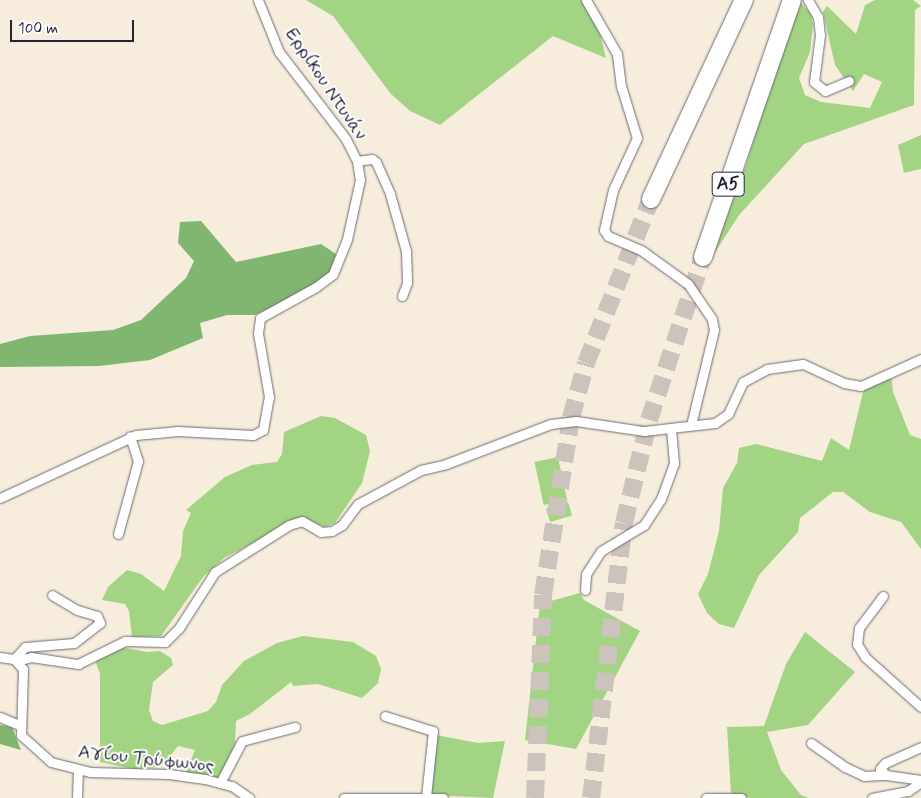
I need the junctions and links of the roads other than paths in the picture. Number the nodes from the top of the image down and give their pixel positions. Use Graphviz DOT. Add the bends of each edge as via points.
graph roads {
  1 [pos="258,0"];
  2 [pos="586,0"];
  3 [pos="744,0"];
  4 [pos="792,0"];
  5 [pos="808,0"];
  6 [pos="849,81"];
  7 [pos="357,161"];
  8 [pos="651,199"];
  9 [pos="704,257"];
  10 [pos="402,296"];
  11 [pos="921,359"];
  12 [pos="691,424"];
  13 [pos="671,428"];
  14 [pos="130,436"];
  15 [pos="0,498"];
  16 [pos="118,534"];
  17 [pos="585,590"];
  18 [pos="52,595"];
  19 [pos="883,596"];
  20 [pos="0,657"];
  21 [pos="15,660"];
  22 [pos="921,707"];
  23 [pos="385,716"];
  24 [pos="0,717"];
  25 [pos="19,725"];
  26 [pos="296,727"];
  27 [pos="811,743"];
  28 [pos="921,747"];
  29 [pos="78,770"];
  30 [pos="886,775"];
  31 [pos="921,781"];
  32 [pos="220,783"];
  33 [pos="426,797"];
  34 [pos="77,798"];
  35 [pos="249,798"];
  36 [pos="344,798"];
  37 [pos="443,798"];
  38 [pos="706,798"];
  39 [pos="741,798"];
  40 [pos="872,798"];
  1 -- 7 [label="street, Ερρίκου Ντυνάν" via="276,46 332,116"];
  2 -- 12 [label="street" via="617,54 621,86 637,138 613,190 604,230 608,236 641,250 688,284 712,319 714,330"];
  3 -- 8 [label="highway"];
  4 -- 9 [label="highway, Α5"];
  5 -- 6 [label="street" via="818,17 820,35 814,82 825,91"];
  7 -- 10 [label="street" via="372,159 376,162 390,194 406,251 407,283"];
  7 -- 14 [label="street, Ερρίκου Ντυνάν" via="359,192 336,270 321,284 260,318 258,333 269,397 262,432 240,435 170,431"];
  11 -- 12 [label="street" via="861,386 799,364 767,369 744,382 723,419"];
  12 -- 13 [label="street"];
  13 -- 17 [label="street" via="674,463 662,500 644,525 601,551 586,574"];
  13 -- 21 [label="street" via="639,431 560,421 446,464 421,470 358,504 342,525 332,531 321,532 308,522 295,522 221,567 165,642 125,641 78,664 32,657"];
  14 -- 15 [label="street, Ερρίκου Ντυνάν"];
  14 -- 16 [label="street" via="138,461"];
  18 -- 21 [label="street" via="76,610 97,616 100,623 74,643 25,647"];
  19 -- 22 [label="street" via="858,631 859,648"];
  20 -- 21 [label="street"];
  21 -- 25 [label="street" via="23,674"];
  23 -- 33 [label="street" via="432,731"];
  24 -- 25 [label="street"];
  25 -- 29 [label="street, Αγίου Τρύφωνος" via="22,737 41,755 55,764"];
  26 -- 32 [label="street" via="242,741"];
  27 -- 30 [label="street" via="864,776"];
  28 -- 30 [label="street" via="885,763 880,769"];
  29 -- 32 [label="street, Αγίου Τρύφωνος" via="169,774"];
  29 -- 34 [label="street"];
  30 -- 31 [label="street"];
  31 -- 40 [label="street" via="908,791"];
  32 -- 35 [label="street, Αγίου Τρύφωνος"];
  33 -- 36 [label="street"];
  33 -- 37 [label="street"];
  38 -- 39 [label="street"];
}
